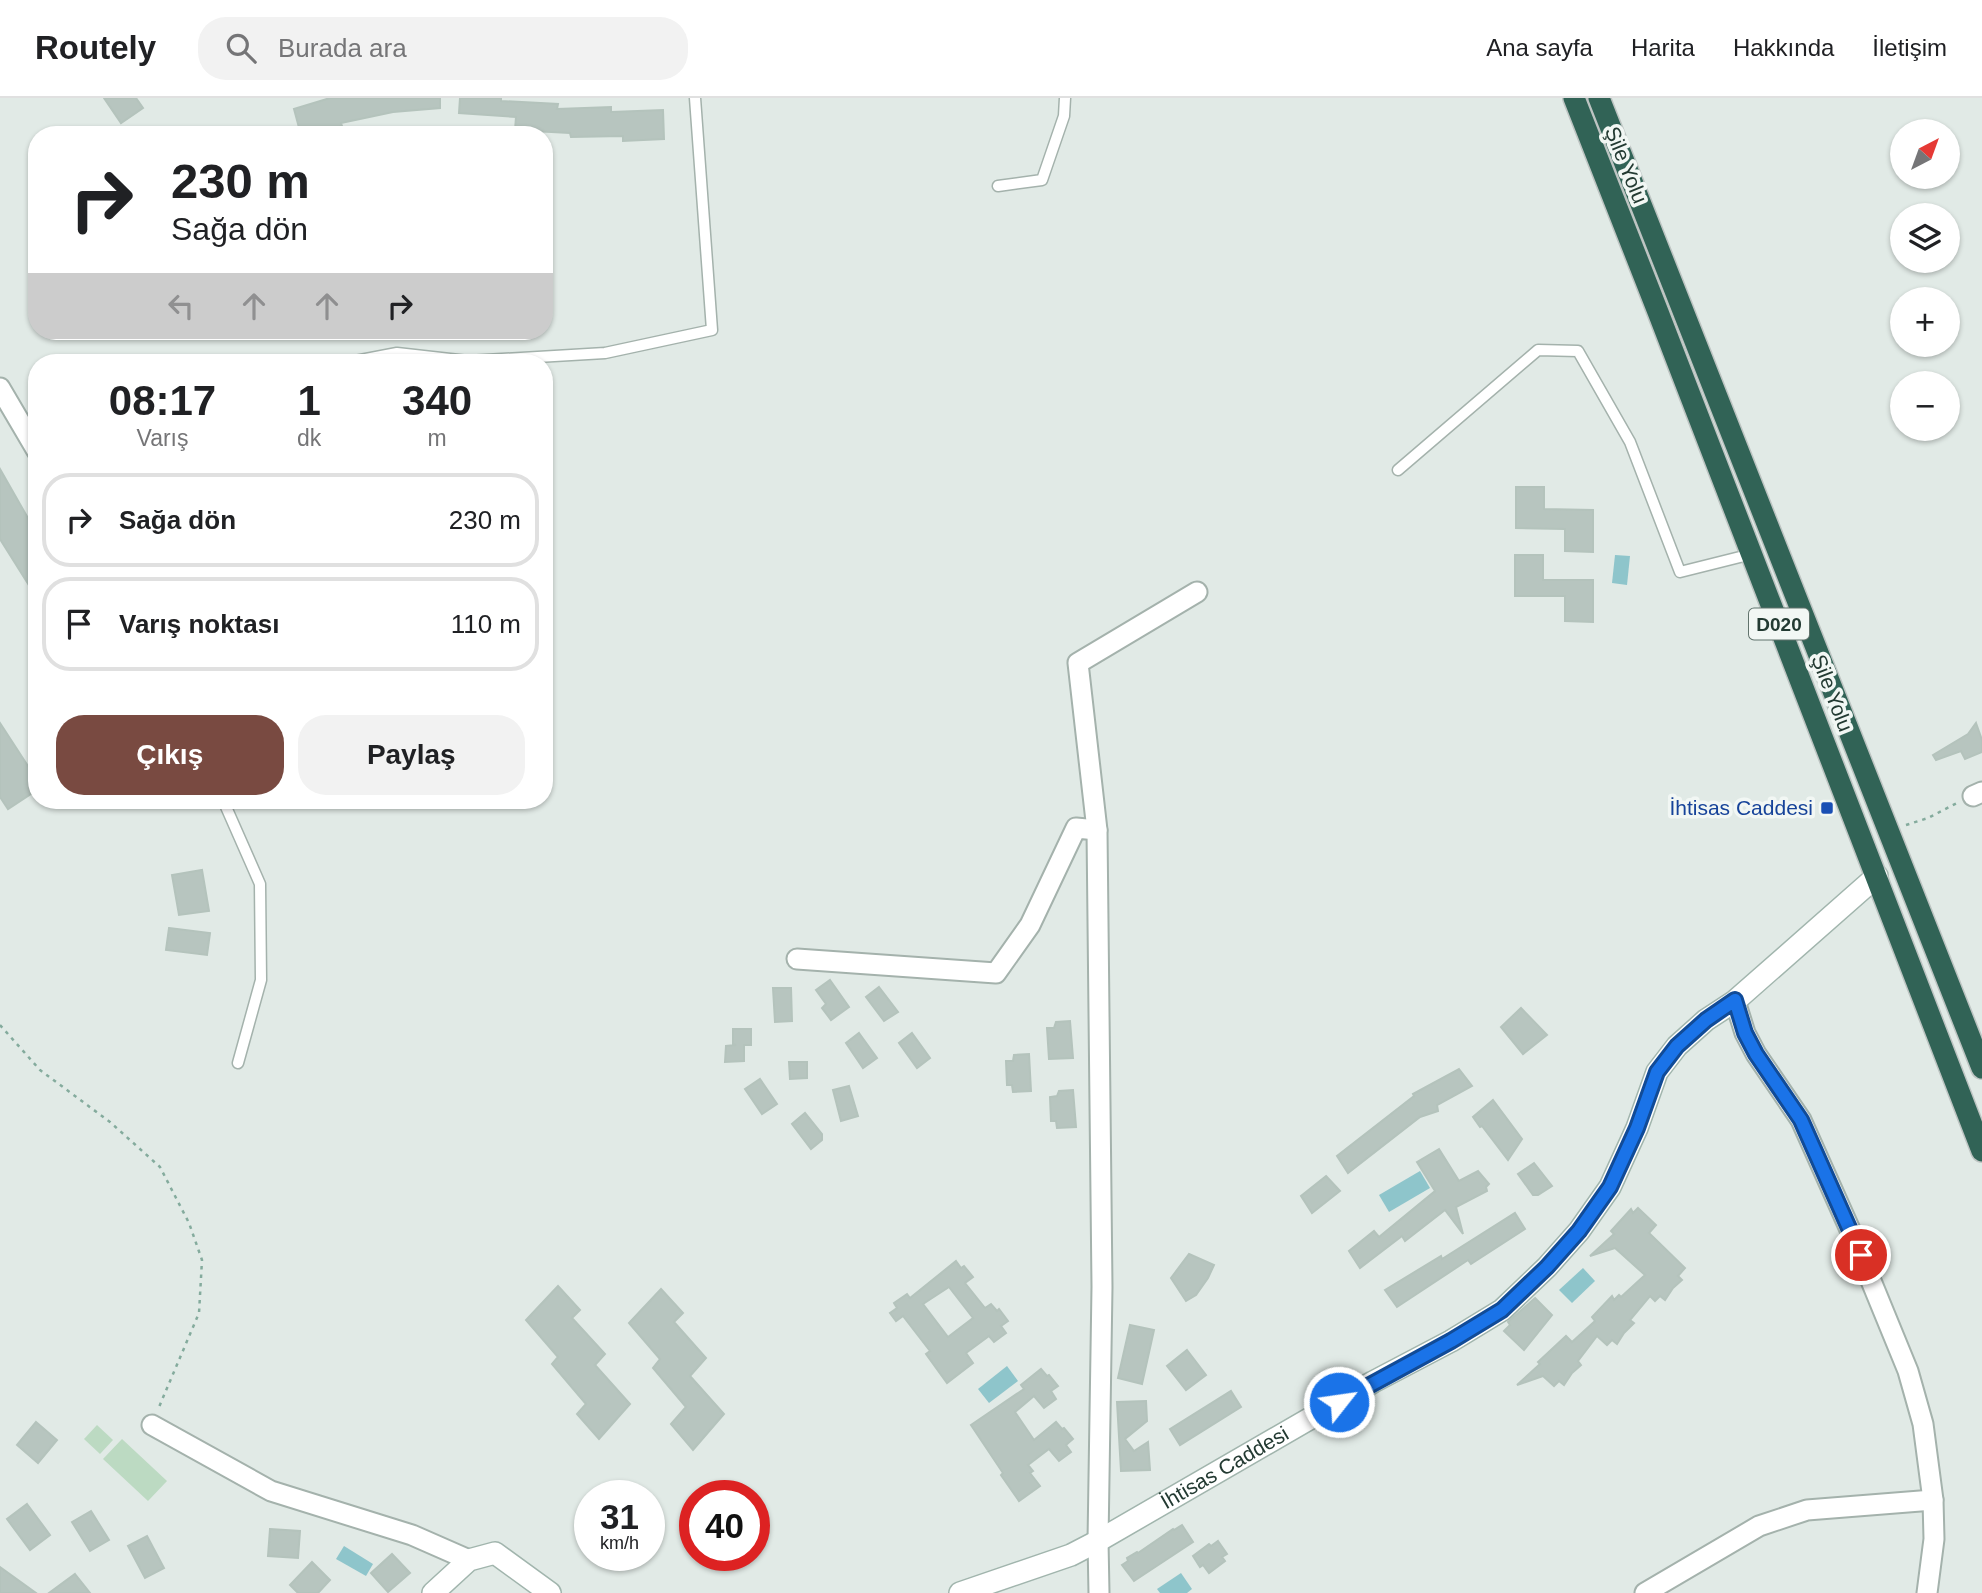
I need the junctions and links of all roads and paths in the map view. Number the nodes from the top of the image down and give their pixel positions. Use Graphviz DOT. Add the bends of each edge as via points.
graph roads {
  1 [pos="695,98"];
  2 [pos="1065,98"];
  3 [pos="1574,98"];
  4 [pos="1599,98"];
  5 [pos="998,186"];
  6 [pos="553,356"];
  7 [pos="0,388"];
  8 [pos="28,436"];
  9 [pos="1398,470"];
  10 [pos="1752,554"];
  11 [pos="1197,592"];
  12 [pos="1978,794"];
  13 [pos="227,809"];
  14 [pos="1886,818"];
  15 [pos="1097,830"];
  16 [pos="1877,876"];
  17 [pos="797,958"];
  18 [pos="1735,1000"];
  19 [pos="0,1025"];
  20 [pos="238,1063"];
  21 [pos="1982,1068"];
  22 [pos="1982,1151"];
  23 [pos="152,1425"];
  24 [pos="1933,1500"];
  25 [pos="1098,1541"];
  26 [pos="469,1560"];
  27 [pos="433,1593"];
  28 [pos="550,1593"];
  29 [pos="960,1593"];
  30 [pos="1099,1593"];
  31 [pos="1645,1593"];
  32 [pos="1927,1593"];
  1 -- 6 [label="lane" via="712,330 605,353"];
  2 -- 5 [label="lane" via="1065,116 1042,180"];
  3 -- 10 [label="highway, Şile Yolu / D020"];
  4 -- 14 [label="highway, Şile Yolu / D020"];
  7 -- 8 [label="street"];
  9 -- 10 [label="lane" via="1538,350 1578,351 1630,442 1680,572"];
  10 -- 16 [label="highway, Şile Yolu / D020"];
  11 -- 15 [label="street" via="1078,663"];
  12 -- 14 [label="path" via="1900,827"];
  13 -- 20 [label="lane" via="261,884 261,980"];
  14 -- 21 [label="highway, Şile Yolu / D020"];
  15 -- 17 [label="street" via="1076,828 1030,925 996,972"];
  15 -- 25 [label="street" via="1102,1287"];
  16 -- 18 [label="street, İhtisas Caddesi"];
  16 -- 22 [label="highway, Şile Yolu / D020"];
  18 -- 24 [label="street" via="1756,1054 1801,1120 1908,1371 1923,1424"];
  18 -- 25 [label="street, İhtisas Caddesi" via="1677,1046 1657,1072 1610,1187 1579,1231 1502,1310"];
  19 -- 23 [label="path" via="40,1070 110,1122 160,1167 189,1223 202,1260 199,1313"];
  23 -- 26 [label="street" via="271,1491 412,1535"];
  24 -- 31 [label="street" via="1807,1510 1759,1526"];
  24 -- 32 [label="street" via="1934,1539"];
  25 -- 29 [label="street, İhtisas Caddesi" via="1071,1555"];
  25 -- 30 [label="street"];
  26 -- 27 [label="street"];
  26 -- 28 [label="street" via="495,1553"];
}
